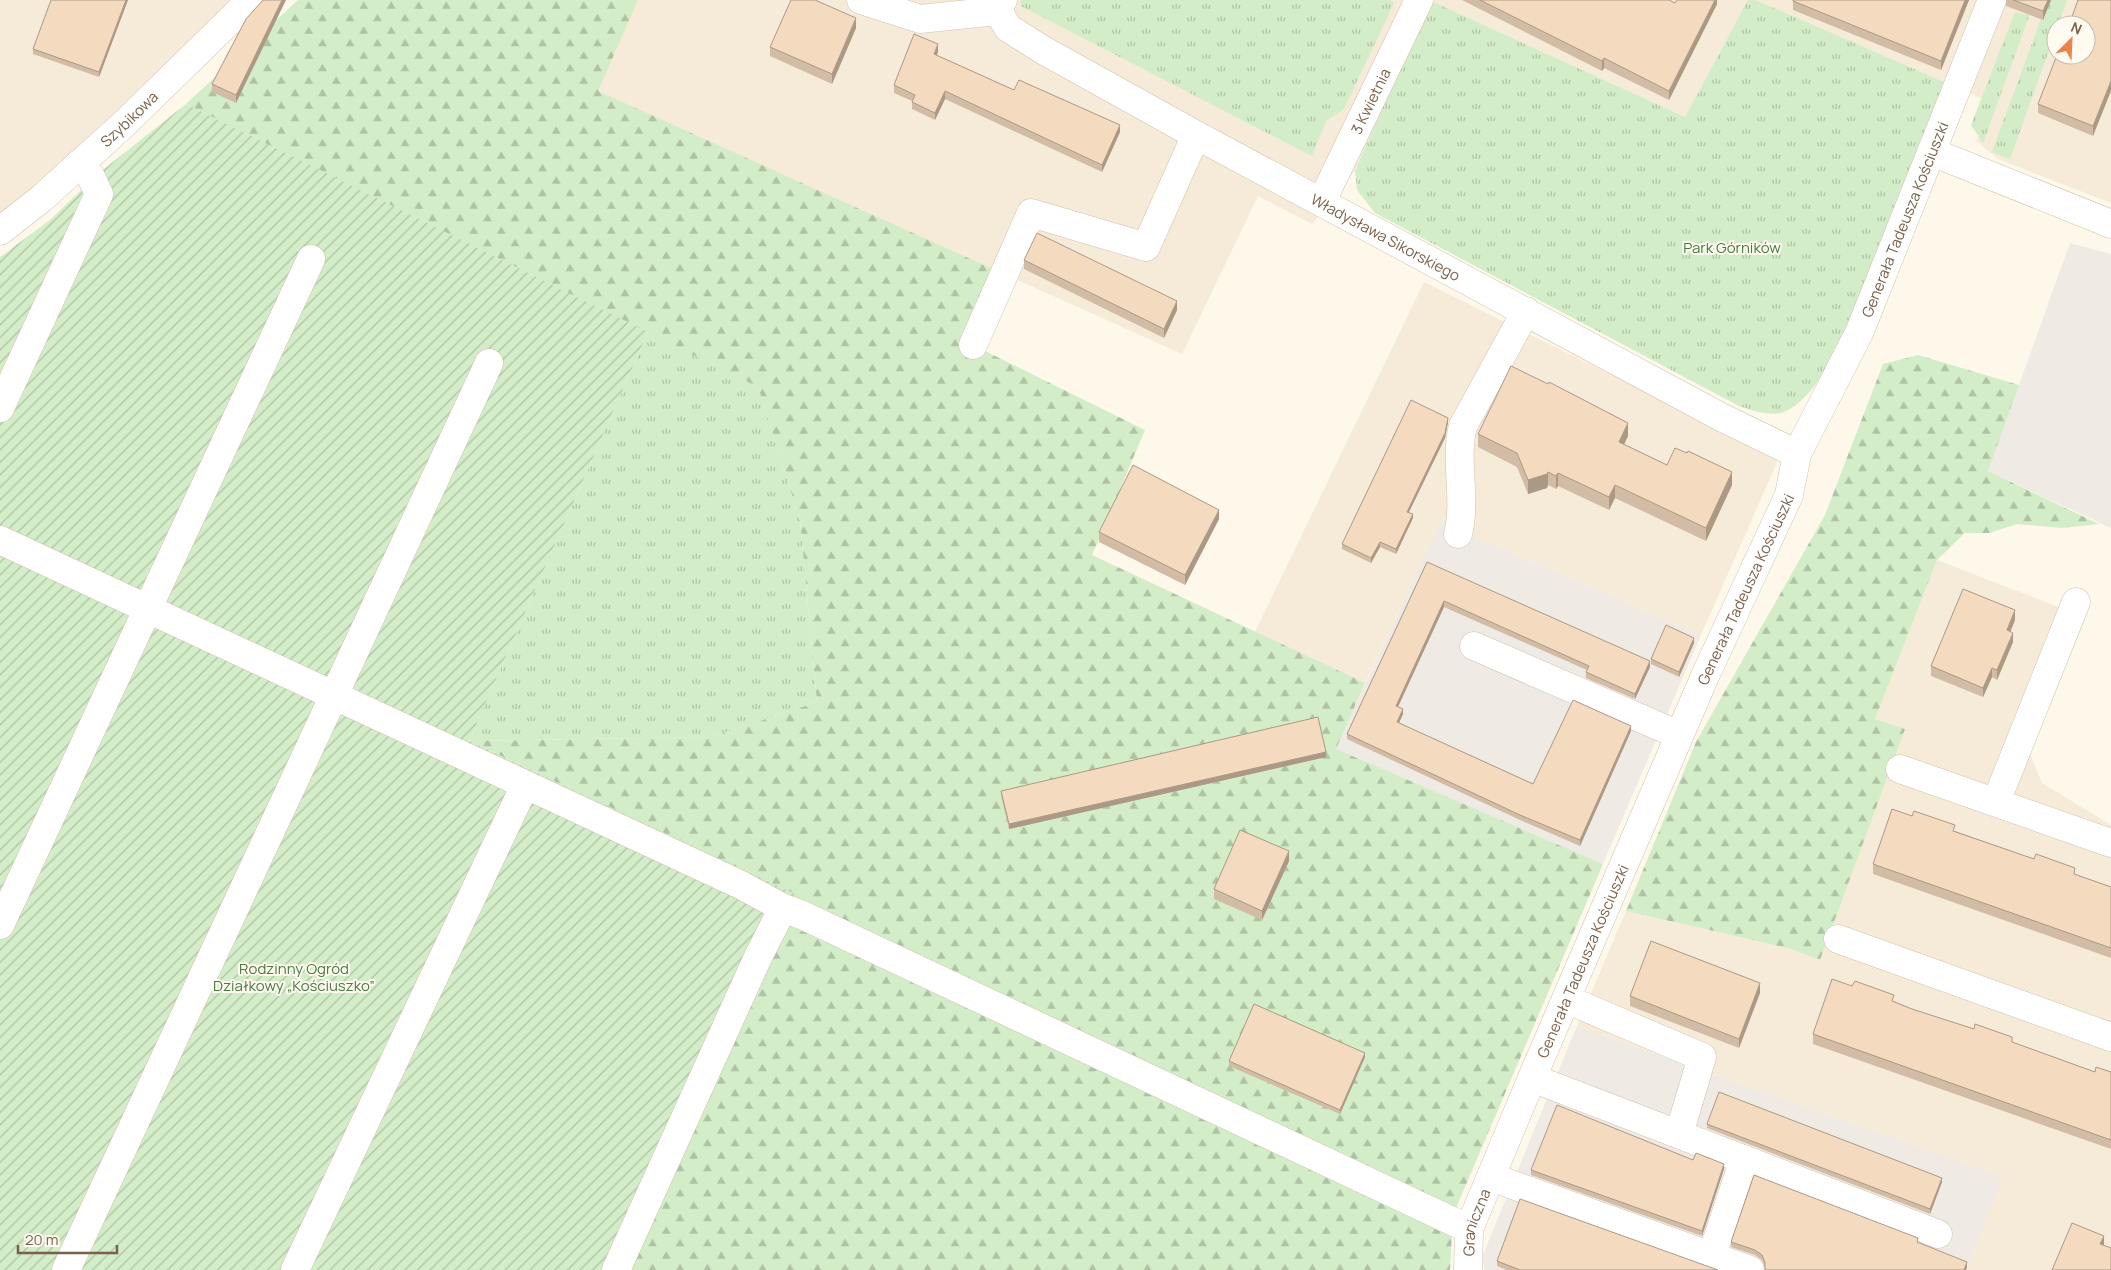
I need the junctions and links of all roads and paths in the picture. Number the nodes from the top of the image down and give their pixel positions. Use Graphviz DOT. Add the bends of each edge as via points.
graph roads {
  1 [pos="251,0"];
  2 [pos="861,0"];
  3 [pos="1419,0"];
  4 [pos="1987,2"];
  5 [pos="997,4"];
  6 [pos="1196,135"];
  7 [pos="1932,152"];
  8 [pos="79,164"];
  9 [pos="1322,201"];
  10 [pos="2111,224"];
  11 [pos="0,231"];
  12 [pos="311,259"];
  13 [pos="1526,311"];
  14 [pos="973,345"];
  15 [pos="490,363"];
  16 [pos="0,408"];
  17 [pos="1796,454"];
  18 [pos="1458,534"];
  19 [pos="0,540"];
  20 [pos="2076,602"];
  21 [pos="147,608"];
  22 [pos="1474,646"];
  23 [pos="335,695"];
  24 [pos="1680,735"];
  25 [pos="1900,769"];
  26 [pos="525,784"];
  27 [pos="1996,802"];
  28 [pos="2111,843"];
  29 [pos="783,908"];
  30 [pos="0,924"];
  31 [pos="1838,940"];
  32 [pos="1566,999"];
  33 [pos="2111,1036"];
  34 [pos="1532,1078"];
  35 [pos="1679,1134"];
  36 [pos="1744,1159"];
  37 [pos="1491,1177"];
  38 [pos="1469,1229"];
  39 [pos="1938,1234"];
  40 [pos="1712,1255"];
  41 [pos="66,1270"];
  42 [pos="295,1270"];
  43 [pos="616,1270"];
  44 [pos="1468,1270"];
  45 [pos="1750,1270"];
  1 -- 8 [label="street, Szybikowa"];
  2 -- 5 [label="street" via="920,19"];
  3 -- 9 [label="street, 3 Kwietnia"];
  4 -- 7 [label="street, Generała Tadeusza Kościuszki"];
  5 -- 6 [label="street, Władysława Sikorskiego" via="1008,28 1019,36"];
  6 -- 9 [label="street, Władysława Sikorskiego"];
  6 -- 14 [label="street" via="1146,247 1031,213"];
  7 -- 10 [label="street"];
  7 -- 17 [label="street, Generała Tadeusza Kościuszki" via="1859,333"];
  8 -- 11 [label="street, Szybikowa"];
  8 -- 16 [label="street" via="90,175 99,194"];
  9 -- 13 [label="street, Władysława Sikorskiego"];
  12 -- 21 [label="street"];
  13 -- 17 [label="street, Władysława Sikorskiego"];
  13 -- 18 [label="street" via="1463,426 1459,442 1462,517"];
  15 -- 23 [label="street"];
  17 -- 24 [label="street, Generała Tadeusza Kościuszki" via="1789,495"];
  19 -- 21 [label="street"];
  20 -- 27 [label="street"];
  21 -- 23 [label="street"];
  21 -- 30 [label="street"];
  22 -- 24 [label="street"];
  23 -- 26 [label="street"];
  23 -- 41 [label="street"];
  24 -- 32 [label="street, Generała Tadeusza Kościuszki"];
  25 -- 27 [label="street"];
  26 -- 29 [label="street" via="742,885"];
  26 -- 42 [label="street"];
  27 -- 28 [label="street"];
  29 -- 38 [label="street"];
  29 -- 43 [label="street"];
  31 -- 33 [label="street"];
  32 -- 34 [label="street, Generała Tadeusza Kościuszki"];
  32 -- 35 [label="street" via="1702,1057"];
  34 -- 35 [label="street"];
  34 -- 37 [label="street, Generała Tadeusza Kościuszki"];
  35 -- 36 [label="street"];
  36 -- 39 [label="street"];
  36 -- 40 [label="street"];
  37 -- 38 [label="street, Graniczna"];
  37 -- 40 [label="street"];
  38 -- 44 [label="street, Graniczna"];
  40 -- 45 [label="street"];
}
